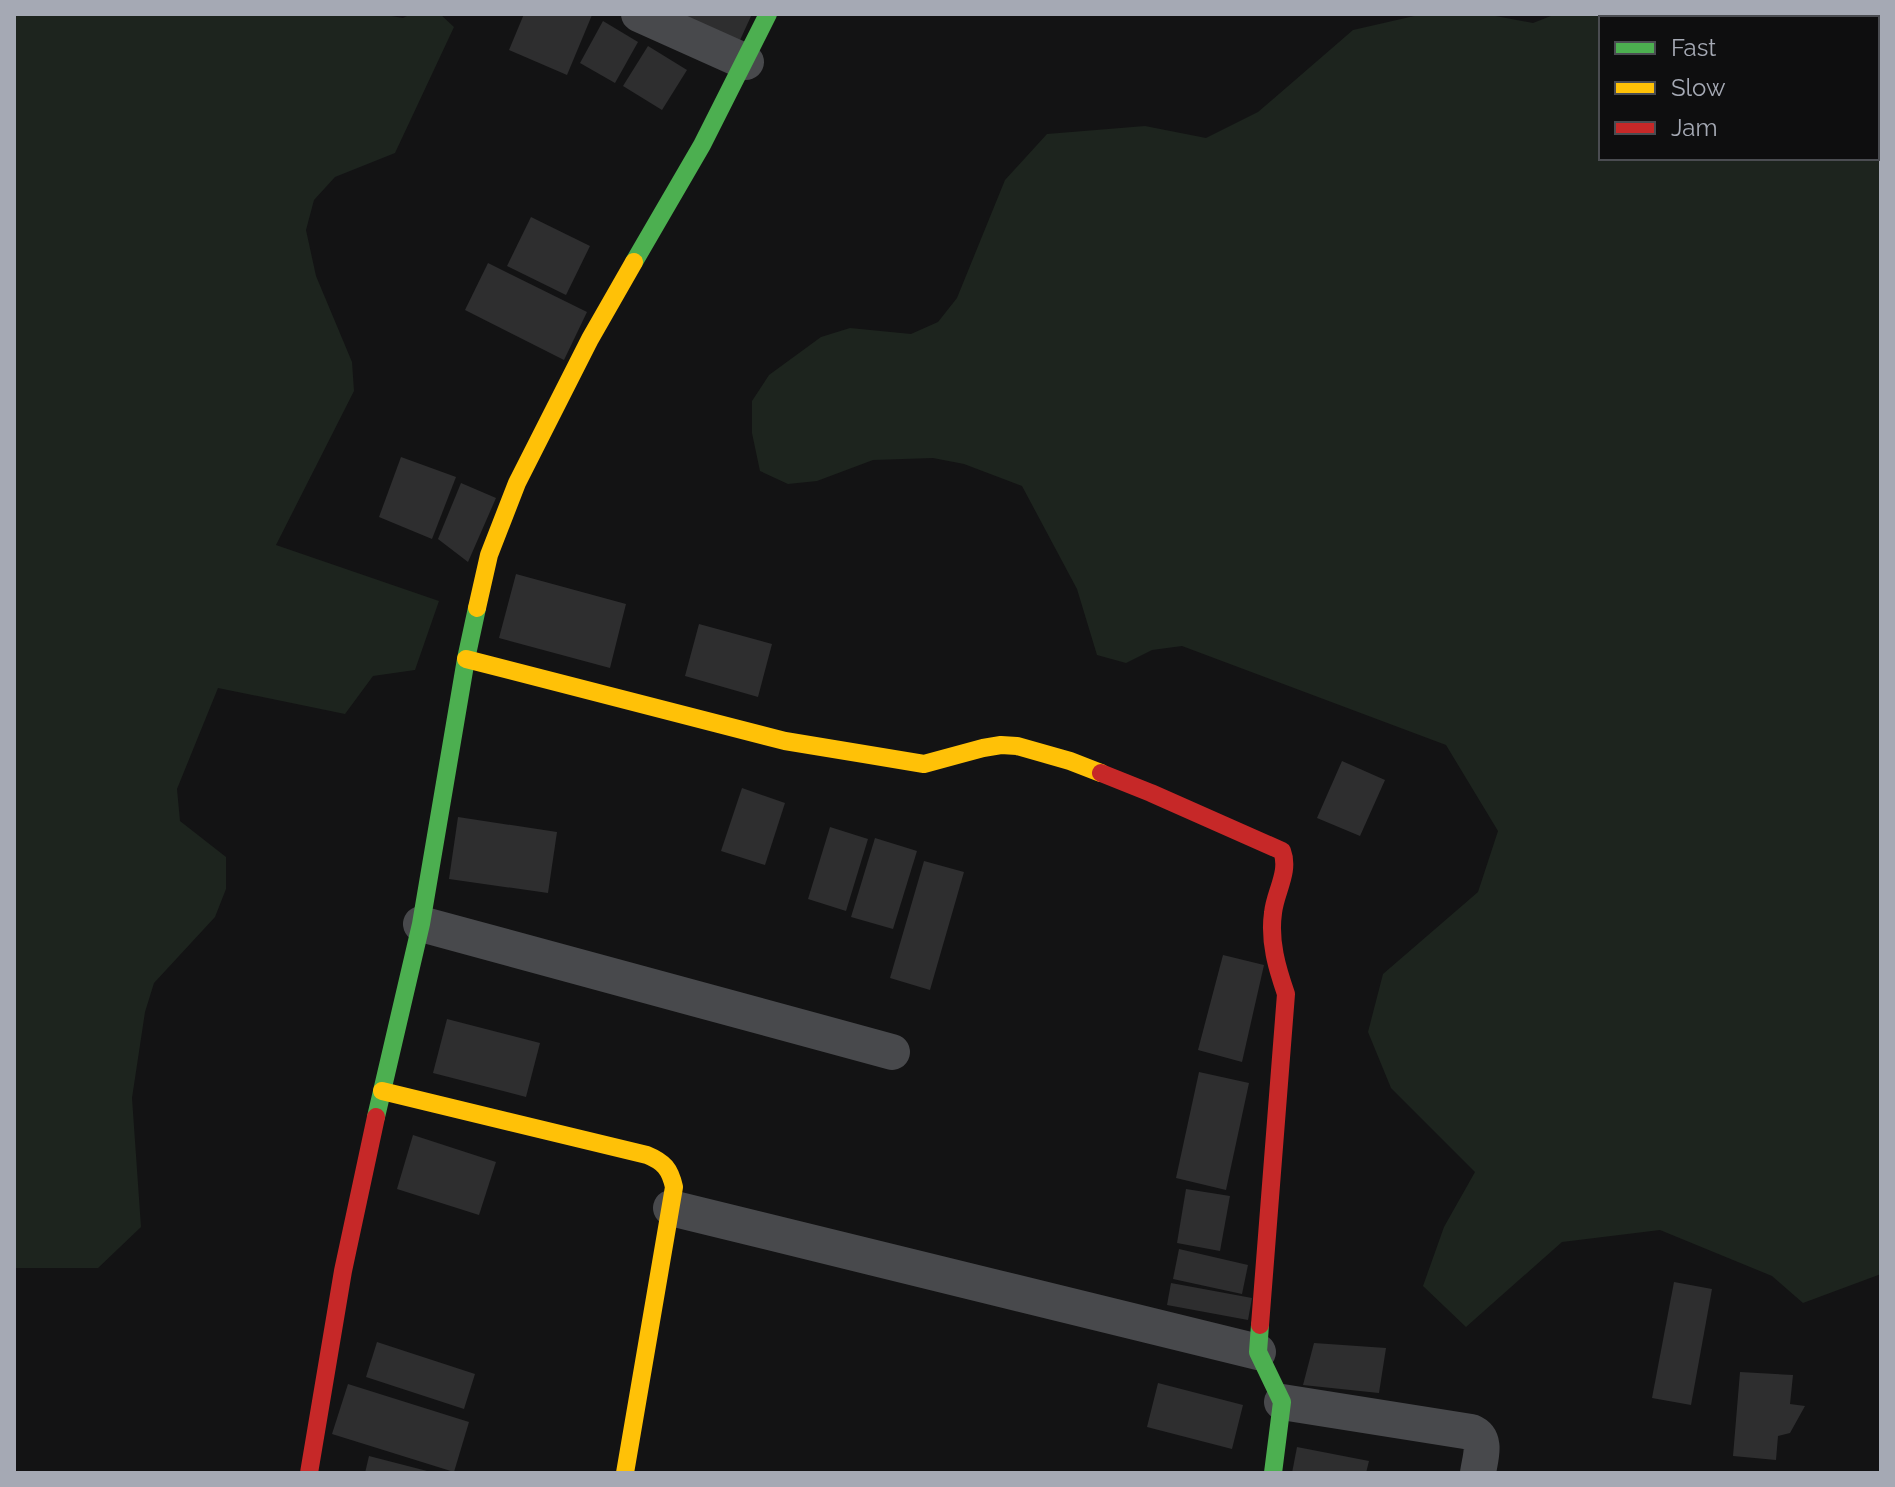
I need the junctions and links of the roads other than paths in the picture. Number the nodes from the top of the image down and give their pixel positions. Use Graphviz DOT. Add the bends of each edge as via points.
graph roads {
  1 [pos="639,14"];
  2 [pos="768,14"];
  3 [pos="746,62"];
  4 [pos="466,659"];
  5 [pos="421,924"];
  6 [pos="892,1052"];
  7 [pos="382,1091"];
  8 [pos="671,1208"];
  9 [pos="1258,1352"];
  10 [pos="1282,1402"];
  11 [pos="309,1473"];
  12 [pos="625,1473"];
  13 [pos="1273,1473"];
  14 [pos="1478,1473"];
  1 -- 3 [label="street"];
  2 -- 3 [label="street"];
  3 -- 4 [label="street" via="590,339 517,483 489,555"];
  4 -- 5 [label="street"];
  4 -- 9 [label="street" via="785,741 924,764 983,748 1017,746 1137,787 1282,851 1286,861 1271,936 1286,994"];
  5 -- 6 [label="street"];
  5 -- 7 [label="street"];
  7 -- 8 [label="street" via="657,1159 672,1173"];
  7 -- 11 [label="street" via="343,1271"];
  8 -- 9 [label="street"];
  8 -- 12 [label="street"];
  9 -- 10 [label="street"];
  10 -- 13 [label="street"];
  10 -- 14 [label="street" via="1471,1432 1482,1442"];
}
